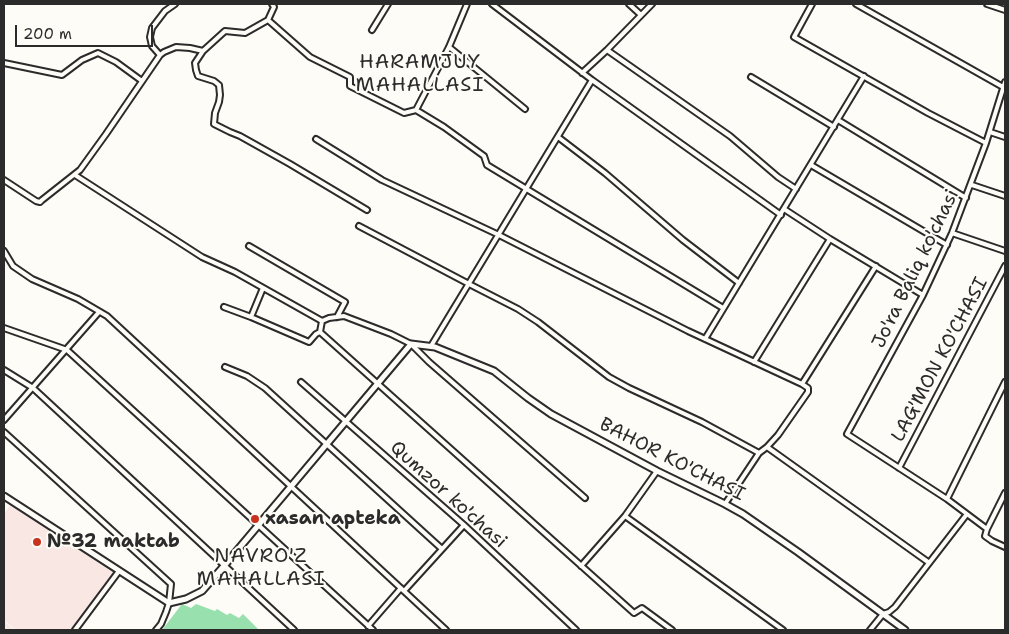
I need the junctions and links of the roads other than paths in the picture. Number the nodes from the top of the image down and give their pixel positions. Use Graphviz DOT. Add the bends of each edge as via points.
graph roads {
  1 [pos="175,4"];
  2 [pos="272,4"];
  3 [pos="388,4"];
  4 [pos="467,4"];
  5 [pos="492,4"];
  6 [pos="629,4"];
  7 [pos="652,4"];
  8 [pos="812,4"];
  9 [pos="856,4"];
  10 [pos="987,4"];
  11 [pos="1005,10"];
  12 [pos="641,15"];
  13 [pos="268,20"];
  14 [pos="372,30"];
  15 [pos="449,47"];
  16 [pos="607,50"];
  17 [pos="203,51"];
  18 [pos="160,55"];
  19 [pos="4,63"];
  20 [pos="582,73"];
  21 [pos="864,76"];
  22 [pos="751,77"];
  23 [pos="592,80"];
  24 [pos="142,81"];
  25 [pos="1005,84"];
  26 [pos="525,109"];
  27 [pos="416,110"];
  28 [pos="838,120"];
  29 [pos="834,127"];
  30 [pos="990,132"];
  31 [pos="558,136"];
  32 [pos="1005,137"];
  33 [pos="316,139"];
  34 [pos="986,143"];
  35 [pos="811,165"];
  36 [pos="75,175"];
  37 [pos="4,180"];
  38 [pos="972,185"];
  39 [pos="526,188"];
  40 [pos="796,189"];
  41 [pos="1005,196"];
  42 [pos="966,198"];
  43 [pos="784,209"];
  44 [pos="367,210"];
  45 [pos="781,214"];
  46 [pos="359,226"];
  47 [pos="952,233"];
  48 [pos="499,235"];
  49 [pos="830,239"];
  50 [pos="947,245"];
  51 [pos="248,246"];
  52 [pos="4,251"];
  53 [pos="1005,251"];
  54 [pos="876,266"];
  55 [pos="1005,266"];
  56 [pos="740,282"];
  57 [pos="469,284"];
  58 [pos="263,288"];
  59 [pos="924,295"];
  60 [pos="224,307"];
  61 [pos="723,308"];
  62 [pos="99,312"];
  63 [pos="251,317"];
  64 [pos="337,317"];
  65 [pos="322,321"];
  66 [pos="4,328"];
  67 [pos="320,332"];
  68 [pos="705,339"];
  69 [pos="411,344"];
  70 [pos="431,346"];
  71 [pos="66,350"];
  72 [pos="754,362"];
  73 [pos="225,367"];
  74 [pos="4,370"];
  75 [pos="301,382"];
  76 [pos="1005,382"];
  77 [pos="377,384"];
  78 [pos="802,384"];
  79 [pos="33,388"];
  80 [pos="4,420"];
  81 [pos="345,422"];
  82 [pos="4,432"];
  83 [pos="326,445"];
  84 [pos="767,447"];
  85 [pos="759,453"];
  86 [pos="899,468"];
  87 [pos="657,471"];
  88 [pos="291,486"];
  89 [pos="1005,493"];
  90 [pos="6,498"];
  91 [pos="585,498"];
  92 [pos="947,499"];
  93 [pos="4,504"];
  94 [pos="725,504"];
  95 [pos="967,514"];
  96 [pos="626,516"];
  97 [pos="464,525"];
  98 [pos="258,526"];
  99 [pos="987,529"];
  100 [pos="1005,547"];
  101 [pos="442,549"];
  102 [pos="928,562"];
  103 [pos="224,566"];
  104 [pos="581,566"];
  105 [pos="119,571"];
  106 [pos="403,590"];
  107 [pos="169,603"];
  108 [pos="883,614"];
  109 [pos="368,626"];
  110 [pos="75,630"];
  111 [pos="156,630"];
  112 [pos="294,630"];
  113 [pos="373,630"];
  114 [pos="446,630"];
  115 [pos="576,630"];
  116 [pos="672,630"];
  117 [pos="783,630"];
  118 [pos="870,630"];
  119 [pos="905,630"];
  1 -- 18 [label="street" via="152,28 152,46"];
  2 -- 13 [label="street"];
  3 -- 14 [label="street"];
  4 -- 15 [label="street"];
  5 -- 20 [label="street"];
  6 -- 12 [label="street"];
  7 -- 12 [label="street"];
  8 -- 21 [label="street" via="794,37"];
  9 -- 25 [label="street"];
  10 -- 11 [label="street"];
  12 -- 16 [label="street"];
  13 -- 17 [label="street" via="245,33 225,31"];
  13 -- 27 [label="street" via="310,57 350,78 350,86 404,113"];
  15 -- 26 [label="street"];
  15 -- 27 [label="street"];
  16 -- 20 [label="street"];
  16 -- 40 [label="street" via="730,136"];
  17 -- 18 [label="street" via="176,47"];
  17 -- 44 [label="street" via="195,63 198,76 219,85 214,124 273,154"];
  18 -- 24 [label="street"];
  19 -- 24 [label="street" via="62,75 98,53"];
  20 -- 23 [label="street"];
  21 -- 28 [label="street"];
  21 -- 34 [label="street"];
  22 -- 29 [label="street"];
  23 -- 31 [label="street"];
  23 -- 45 [label="street"];
  24 -- 36 [label="street"];
  25 -- 30 [label="street, Jo'ra Baliq ko'chasi"];
  27 -- 39 [label="street" via="484,156 488,165"];
  28 -- 29 [label="street"];
  28 -- 42 [label="street"];
  29 -- 35 [label="street"];
  30 -- 32 [label="street"];
  30 -- 34 [label="street, Jo'ra Baliq ko'chasi"];
  31 -- 39 [label="street"];
  31 -- 56 [label="street" via="683,240"];
  33 -- 48 [label="street" via="382,180"];
  34 -- 38 [label="street, Jo'ra Baliq ko'chasi"];
  35 -- 40 [label="street"];
  35 -- 50 [label="street"];
  36 -- 37 [label="street" via="40,202"];
  36 -- 58 [label="street" via="202,257"];
  38 -- 41 [label="street"];
  38 -- 42 [label="street, Jo'ra Baliq ko'chasi"];
  39 -- 48 [label="street"];
  39 -- 61 [label="street"];
  40 -- 43 [label="street"];
  42 -- 47 [label="street, Jo'ra Baliq ko'chasi"];
  43 -- 45 [label="street"];
  43 -- 49 [label="street"];
  45 -- 56 [label="street"];
  46 -- 57 [label="street"];
  47 -- 50 [label="street, Jo'ra Baliq ko'chasi"];
  47 -- 53 [label="street"];
  48 -- 57 [label="street"];
  48 -- 68 [label="street"];
  49 -- 54 [label="street"];
  49 -- 72 [label="street"];
  50 -- 59 [label="street, Jo'ra Baliq ko'chasi"];
  51 -- 64 [label="street" via="345,302"];
  52 -- 62 [label="street" via="13,266"];
  54 -- 59 [label="street"];
  54 -- 78 [label="street"];
  55 -- 86 [label="street, LAG'MON KO'CHASI"];
  56 -- 61 [label="street"];
  57 -- 70 [label="street"];
  57 -- 85 [label="street" via="518,308 609,377"];
  58 -- 63 [label="street"];
  58 -- 65 [label="street"];
  59 -- 86 [label="street, Jo'ra Baliq ko'chasi" via="847,434"];
  60 -- 63 [label="street"];
  61 -- 68 [label="street"];
  62 -- 71 [label="street"];
  62 -- 88 [label="street"];
  63 -- 67 [label="street" via="309,342"];
  64 -- 65 [label="street"];
  64 -- 69 [label="street" via="344,316"];
  65 -- 67 [label="street"];
  66 -- 71 [label="street"];
  67 -- 77 [label="street"];
  68 -- 72 [label="street"];
  69 -- 70 [label="street, BAHOR KO'CHASI"];
  69 -- 77 [label="street"];
  69 -- 91 [label="street"];
  70 -- 87 [label="street, BAHOR KO'CHASI" via="494,371 551,414"];
  71 -- 79 [label="street"];
  71 -- 98 [label="street"];
  72 -- 78 [label="street"];
  73 -- 83 [label="street" via="265,388"];
  74 -- 79 [label="street"];
  75 -- 81 [label="street, Qumzor ko'chasi"];
  76 -- 92 [label="street"];
  77 -- 81 [label="street"];
  77 -- 104 [label="street"];
  78 -- 84 [label="street" via="808,392"];
  79 -- 80 [label="street"];
  79 -- 103 [label="street"];
  81 -- 83 [label="street"];
  81 -- 97 [label="street, Qumzor ko'chasi"];
  82 -- 107 [label="street" via="171,584"];
  83 -- 88 [label="street"];
  83 -- 101 [label="street"];
  84 -- 85 [label="street"];
  84 -- 102 [label="street"];
  85 -- 94 [label="street"];
  86 -- 92 [label="street"];
  87 -- 94 [label="street, BAHOR KO'CHASI"];
  87 -- 96 [label="street"];
  88 -- 98 [label="street"];
  88 -- 106 [label="street"];
  89 -- 99 [label="street"];
  90 -- 93 [label="street"];
  90 -- 105 [label="street"];
  92 -- 95 [label="street"];
  94 -- 108 [label="street, BAHOR KO'CHASI"];
  95 -- 99 [label="street"];
  95 -- 102 [label="street"];
  96 -- 104 [label="street"];
  96 -- 117 [label="street"];
  97 -- 101 [label="street"];
  97 -- 115 [label="street, Qumzor ko'chasi"];
  98 -- 103 [label="street"];
  98 -- 109 [label="street"];
  99 -- 100 [label="street" via="986,536 992,542"];
  101 -- 106 [label="street"];
  102 -- 108 [label="street" via="895,606"];
  103 -- 107 [label="street" via="202,591"];
  103 -- 112 [label="street"];
  104 -- 116 [label="street" via="634,613 642,608"];
  105 -- 107 [label="street"];
  105 -- 110 [label="street"];
  106 -- 109 [label="street"];
  106 -- 114 [label="street"];
  107 -- 111 [label="street"];
  108 -- 118 [label="street"];
  108 -- 119 [label="street, BAHOR KO'CHASI"];
  109 -- 113 [label="street"];
}
